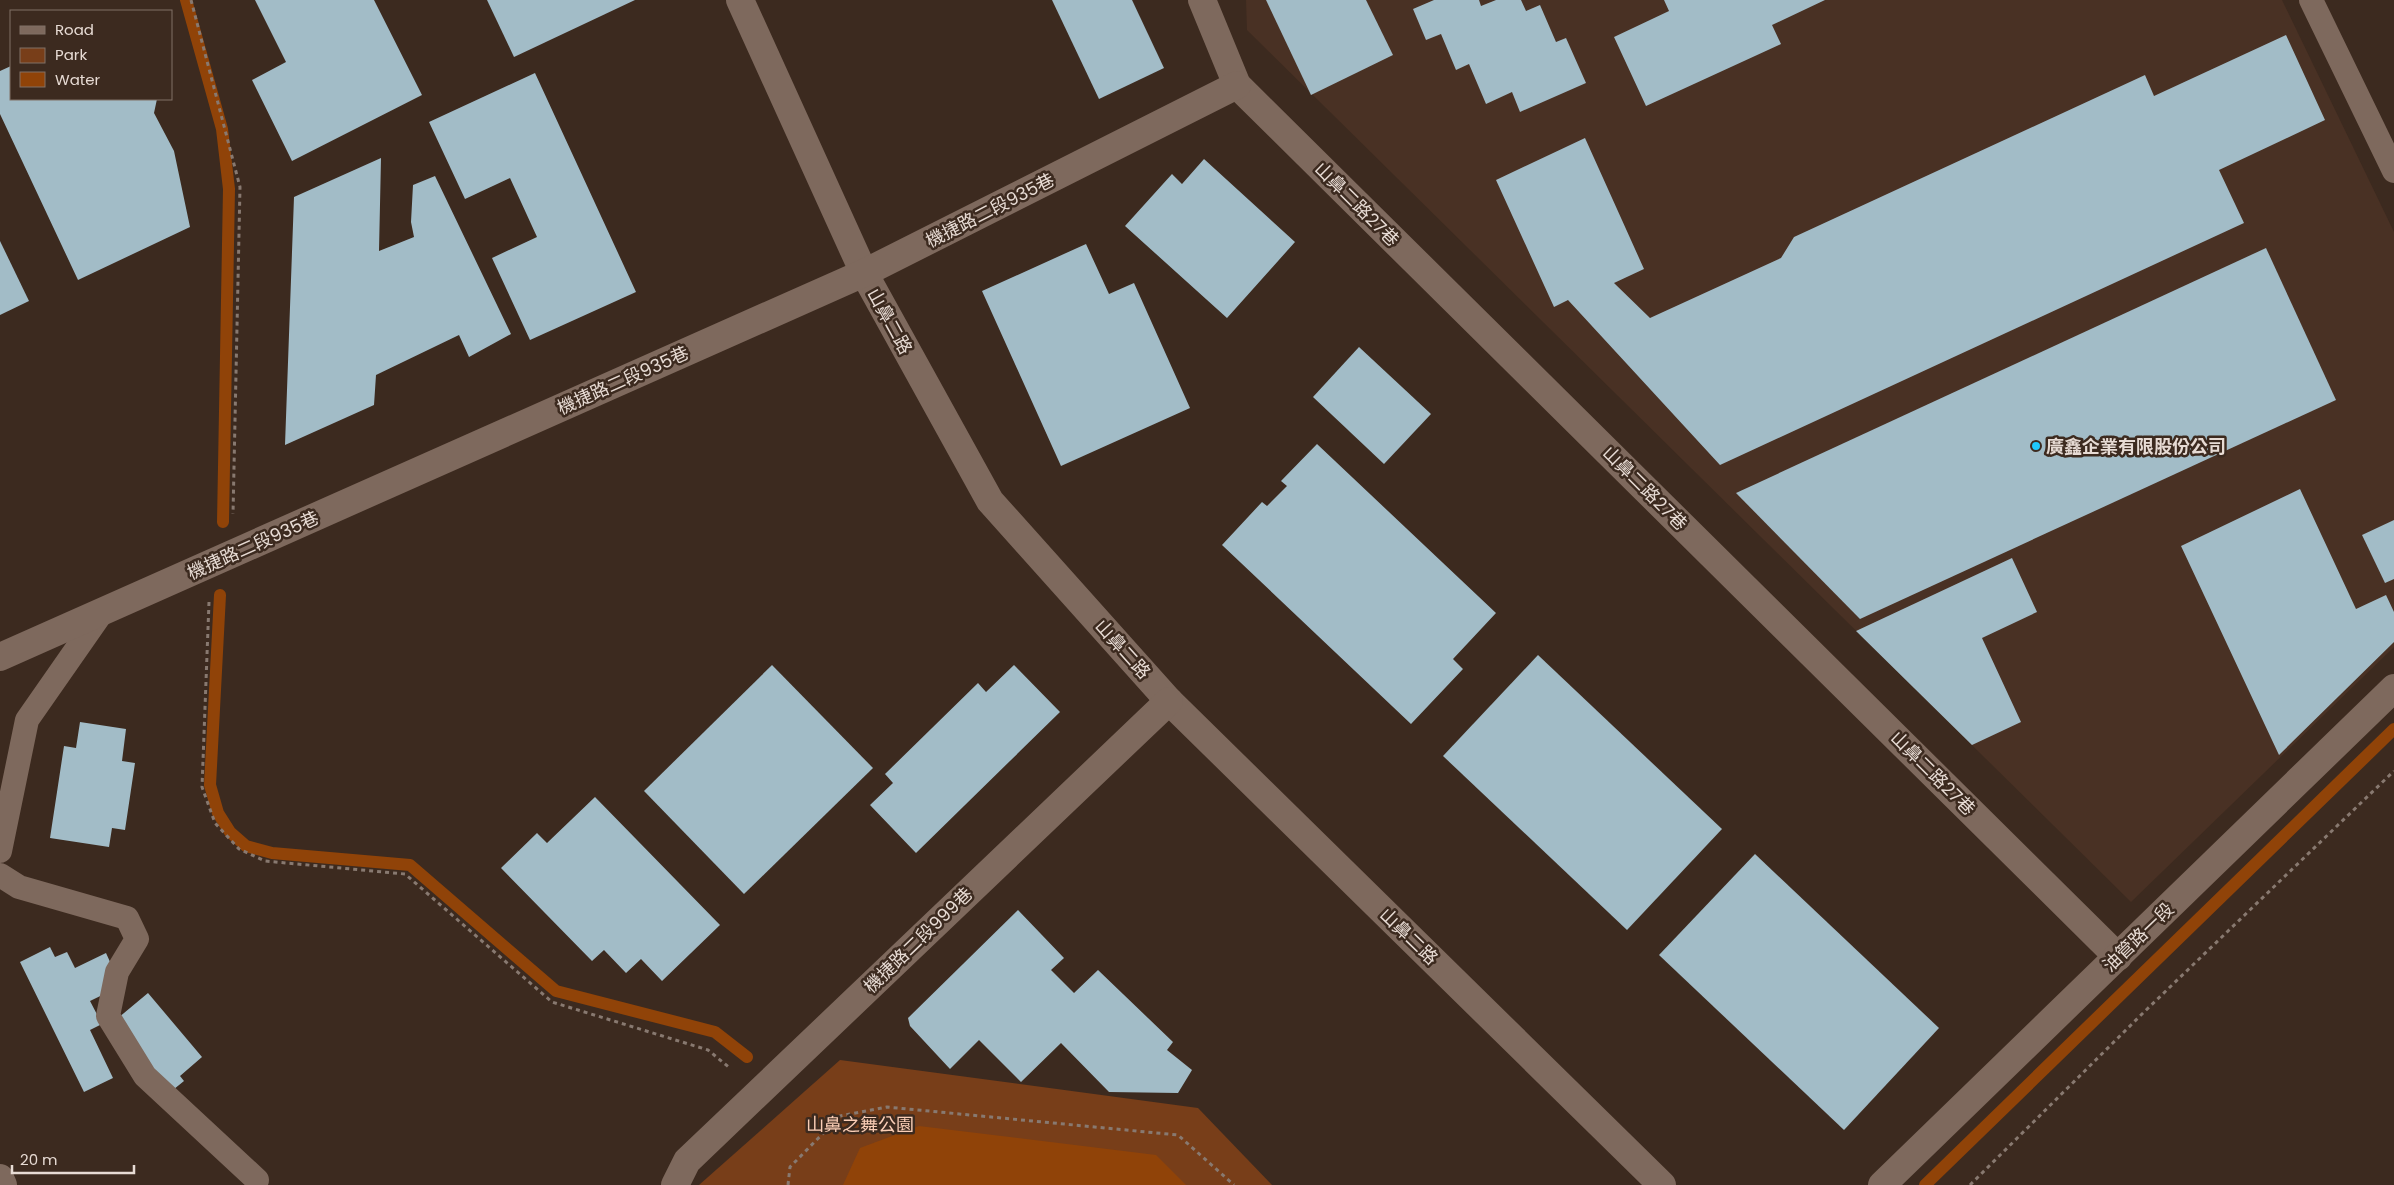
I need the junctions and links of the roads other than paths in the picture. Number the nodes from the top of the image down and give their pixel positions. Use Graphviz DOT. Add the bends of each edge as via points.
graph roads {
  1 [pos="740,0"];
  2 [pos="1202,0"];
  3 [pos="2312,0"];
  4 [pos="1237,85"];
  5 [pos="2394,171"];
  6 [pos="864,273"];
  7 [pos="103,611"];
  8 [pos="0,657"];
  9 [pos="2394,688"];
  10 [pos="1168,700"];
  11 [pos="0,851"];
  12 [pos="0,875"];
  13 [pos="2118,956"];
  14 [pos="0,1178"];
  15 [pos="257,1180"];
  16 [pos="3,1185"];
  17 [pos="675,1185"];
  18 [pos="1662,1185"];
  19 [pos="1882,1185"];
  1 -- 6 [label="street, 山鼻二路"];
  2 -- 4 [label="street, 山鼻二路27巷"];
  3 -- 5 [label="lane"];
  4 -- 6 [label="street, 機捷路二段935巷"];
  4 -- 13 [label="street, 山鼻二路27巷"];
  6 -- 7 [label="street, 機捷路二段935巷"];
  6 -- 10 [label="street, 山鼻二路" via="990,501"];
  7 -- 8 [label="street, 機捷路二段935巷"];
  7 -- 11 [label="lane" via="27,720"];
  9 -- 13 [label="street, 油管路一段"];
  10 -- 17 [label="street, 機捷路二段999巷" via="687,1160"];
  10 -- 18 [label="street, 山鼻二路"];
  12 -- 15 [label="lane" via="19,887 127,918 137,938 117,972 108,1016 145,1076"];
  13 -- 19 [label="street, 油管路一段"];
  14 -- 16 [label="street"];
}
